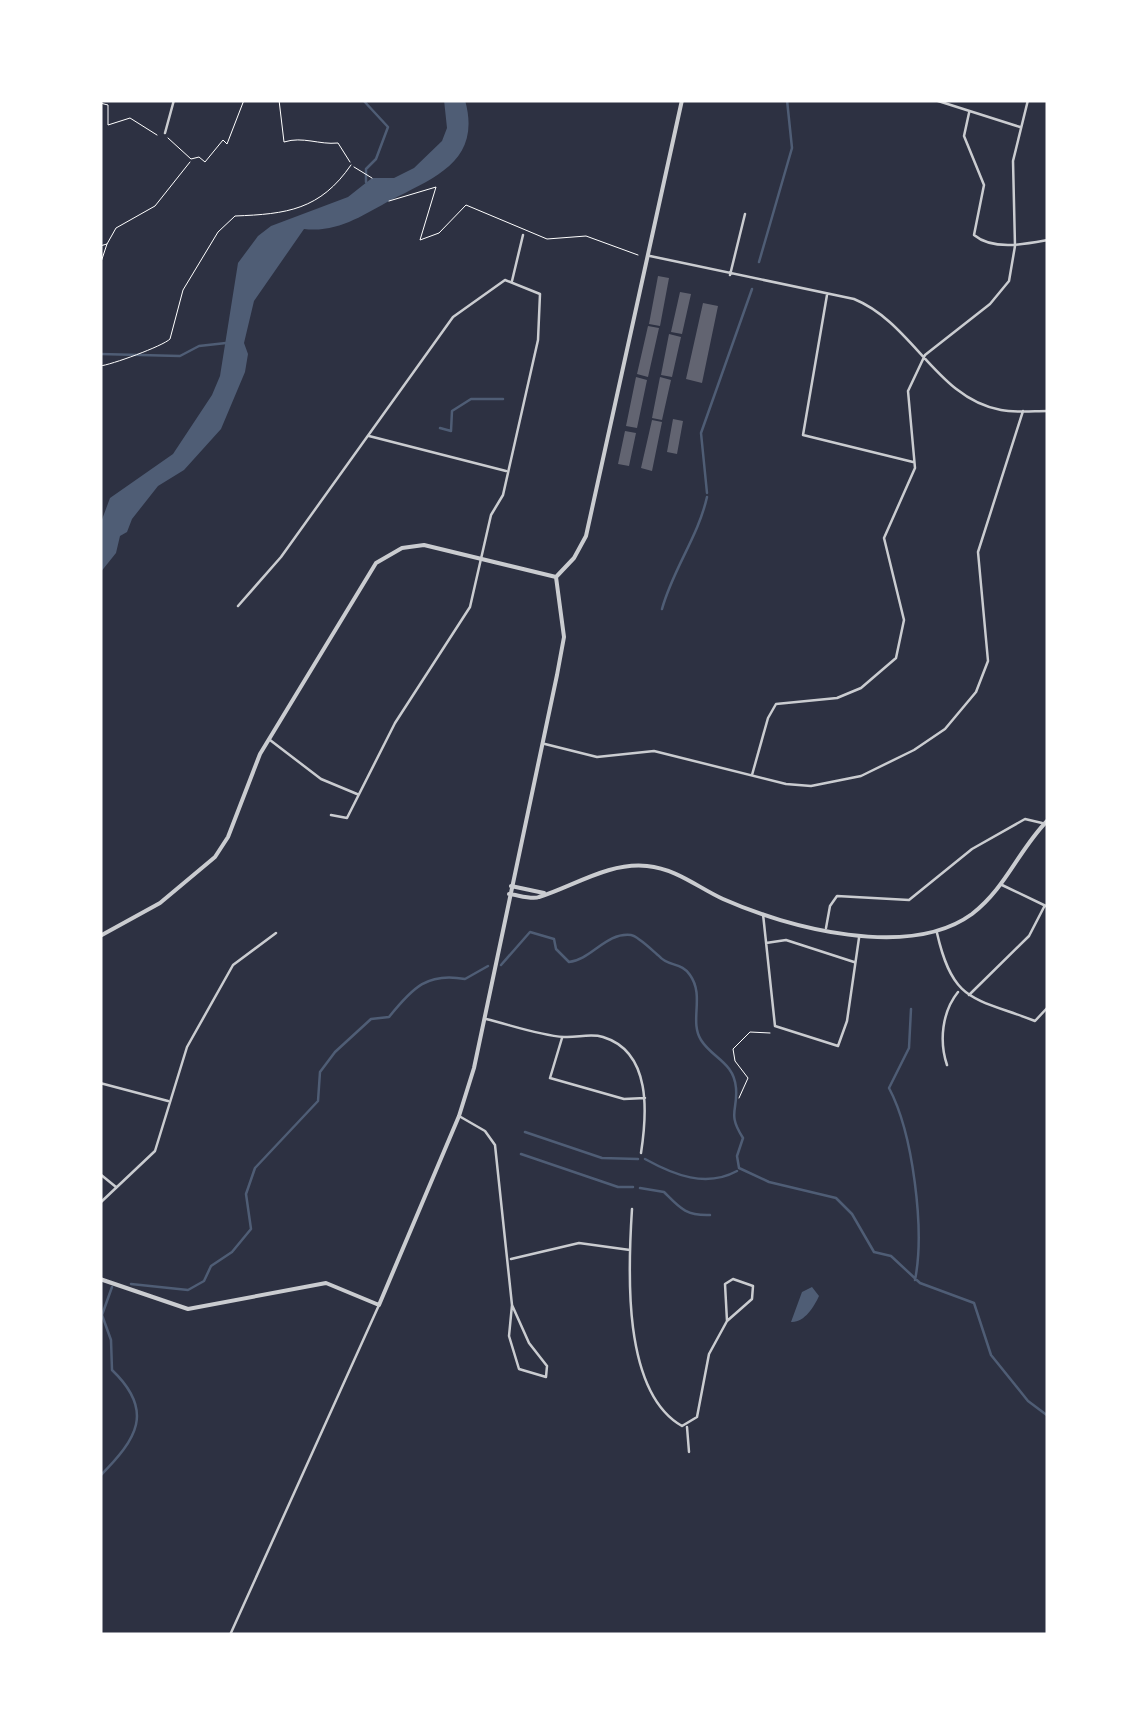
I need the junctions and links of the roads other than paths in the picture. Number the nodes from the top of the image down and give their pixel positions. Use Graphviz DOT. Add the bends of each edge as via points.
graph roads {
  1 [pos="174,100"];
  2 [pos="682,100"];
  3 [pos="935,100"];
  4 [pos="1028,100"];
  5 [pos="969,113"];
  6 [pos="1021,127"];
  7 [pos="165,132"];
  8 [pos="745,214"];
  9 [pos="523,235"];
  10 [pos="1048,240"];
  11 [pos="1015,246"];
  12 [pos="646,255"];
  13 [pos="730,276"];
  14 [pos="512,282"];
  15 [pos="827,293"];
  16 [pos="925,355"];
  17 [pos="1023,411"];
  18 [pos="1048,411"];
  19 [pos="366,436"];
  20 [pos="915,462"];
  21 [pos="508,471"];
  22 [pos="481,558"];
  23 [pos="556,578"];
  24 [pos="238,606"];
  25 [pos="269,739"];
  26 [pos="542,744"];
  27 [pos="752,775"];
  28 [pos="358,794"];
  29 [pos="332,815"];
  30 [pos="1046,822"];
  31 [pos="1002,885"];
  32 [pos="511,886"];
  33 [pos="544,893"];
  34 [pos="509,894"];
  35 [pos="1046,907"];
  36 [pos="763,914"];
  37 [pos="826,928"];
  38 [pos="937,930"];
  39 [pos="276,933"];
  40 [pos="100,936"];
  41 [pos="860,936"];
  42 [pos="766,944"];
  43 [pos="856,963"];
  44 [pos="959,991"];
  45 [pos="968,995"];
  46 [pos="1048,1007"];
  47 [pos="485,1018"];
  48 [pos="562,1037"];
  49 [pos="947,1066"];
  50 [pos="100,1083"];
  51 [pos="645,1098"];
  52 [pos="170,1101"];
  53 [pos="459,1116"];
  54 [pos="641,1153"];
  55 [pos="100,1174"];
  56 [pos="117,1188"];
  57 [pos="100,1203"];
  58 [pos="632,1209"];
  59 [pos="631,1250"];
  60 [pos="508,1260"];
  61 [pos="100,1279"];
  62 [pos="379,1305"];
  63 [pos="512,1305"];
  64 [pos="727,1320"];
  65 [pos="687,1426"];
  66 [pos="689,1452"];
  67 [pos="230,1635"];
  1 -- 7 [label="street"];
  2 -- 12 [label="street"];
  3 -- 5 [label="street"];
  4 -- 6 [label="street"];
  5 -- 6 [label="street"];
  5 -- 11 [label="street" via="964,136 984,185 974,230 981,240"];
  6 -- 11 [label="street" via="1012,161"];
  8 -- 13 [label="street"];
  9 -- 14 [label="street"];
  10 -- 11 [label="street"];
  11 -- 16 [label="street" via="1004,288"];
  12 -- 13 [label="street"];
  12 -- 23 [label="street" via="586,536"];
  13 -- 15 [label="street"];
  14 -- 19 [label="street" via="496,284 453,317"];
  14 -- 21 [label="street" via="540,294 538,340"];
  15 -- 16 [label="street" via="875,308"];
  15 -- 20 [label="street" via="802,435"];
  16 -- 17 [label="street" via="965,396 1002,411"];
  16 -- 20 [label="street" via="908,391"];
  17 -- 18 [label="street"];
  17 -- 27 [label="street" via="978,552 988,661 963,711 914,750 836,783 786,784"];
  19 -- 21 [label="street"];
  19 -- 24 [label="street"];
  20 -- 27 [label="street" via="884,538 904,620 896,658 837,698 776,704"];
  21 -- 22 [label="street"];
  22 -- 23 [label="street"];
  22 -- 25 [label="street" via="424,545 376,563"];
  22 -- 28 [label="street" via="470,607 395,722"];
  23 -- 26 [label="street" via="564,637"];
  25 -- 28 [label="street" via="321,778"];
  25 -- 40 [label="street" via="215,857 160,903"];
  26 -- 27 [label="street" via="597,757 654,751"];
  26 -- 32 [label="street"];
  28 -- 29 [label="street" via="347,818"];
  30 -- 31 [label="street"];
  30 -- 37 [label="street" via="1025,820 990,838 910,900 837,896"];
  31 -- 35 [label="street"];
  31 -- 38 [label="street" via="970,915"];
  32 -- 33 [label="street"];
  32 -- 34 [label="street"];
  33 -- 34 [label="street"];
  33 -- 36 [label="street" via="642,865 670,870"];
  34 -- 47 [label="street"];
  35 -- 45 [label="street" via="1029,936"];
  36 -- 37 [label="street"];
  36 -- 42 [label="street"];
  37 -- 41 [label="street"];
  38 -- 41 [label="street" via="904,938"];
  38 -- 44 [label="street" via="946,970"];
  39 -- 52 [label="street" via="233,965 187,1048"];
  41 -- 43 [label="street"];
  42 -- 43 [label="street" via="786,940"];
  42 -- 43 [label="street" via="775,1026 838,1046"];
  44 -- 45 [label="street"];
  44 -- 49 [label="street" via="947,1008"];
  45 -- 46 [label="street" via="1035,1020"];
  47 -- 48 [label="street"];
  47 -- 53 [label="street"];
  48 -- 51 [label="street" via="599,1035 615,1042 628,1054"];
  48 -- 51 [label="street" via="550,1078 624,1099"];
  50 -- 52 [label="street"];
  51 -- 54 [label="street"];
  52 -- 56 [label="street" via="151,1158"];
  53 -- 60 [label="street" via="485,1130 496,1145"];
  53 -- 62 [label="street"];
  55 -- 56 [label="street"];
  56 -- 57 [label="street"];
  58 -- 59 [label="street"];
  59 -- 60 [label="street" via="579,1243"];
  59 -- 65 [label="street" via="639,1366 665,1415"];
  60 -- 63 [label="street"];
  61 -- 62 [label="street" via="188,1310 326,1283"];
  62 -- 67 [label="street"];
  63 -- 63 [label="street" via="547,1366 546,1377 517,1367 509,1336"];
  64 -- 64 [label="street" via="725,1284 733,1279 753,1286 752,1299"];
  64 -- 65 [label="street" via="705,1366 699,1413"];
  65 -- 66 [label="street"];
}
